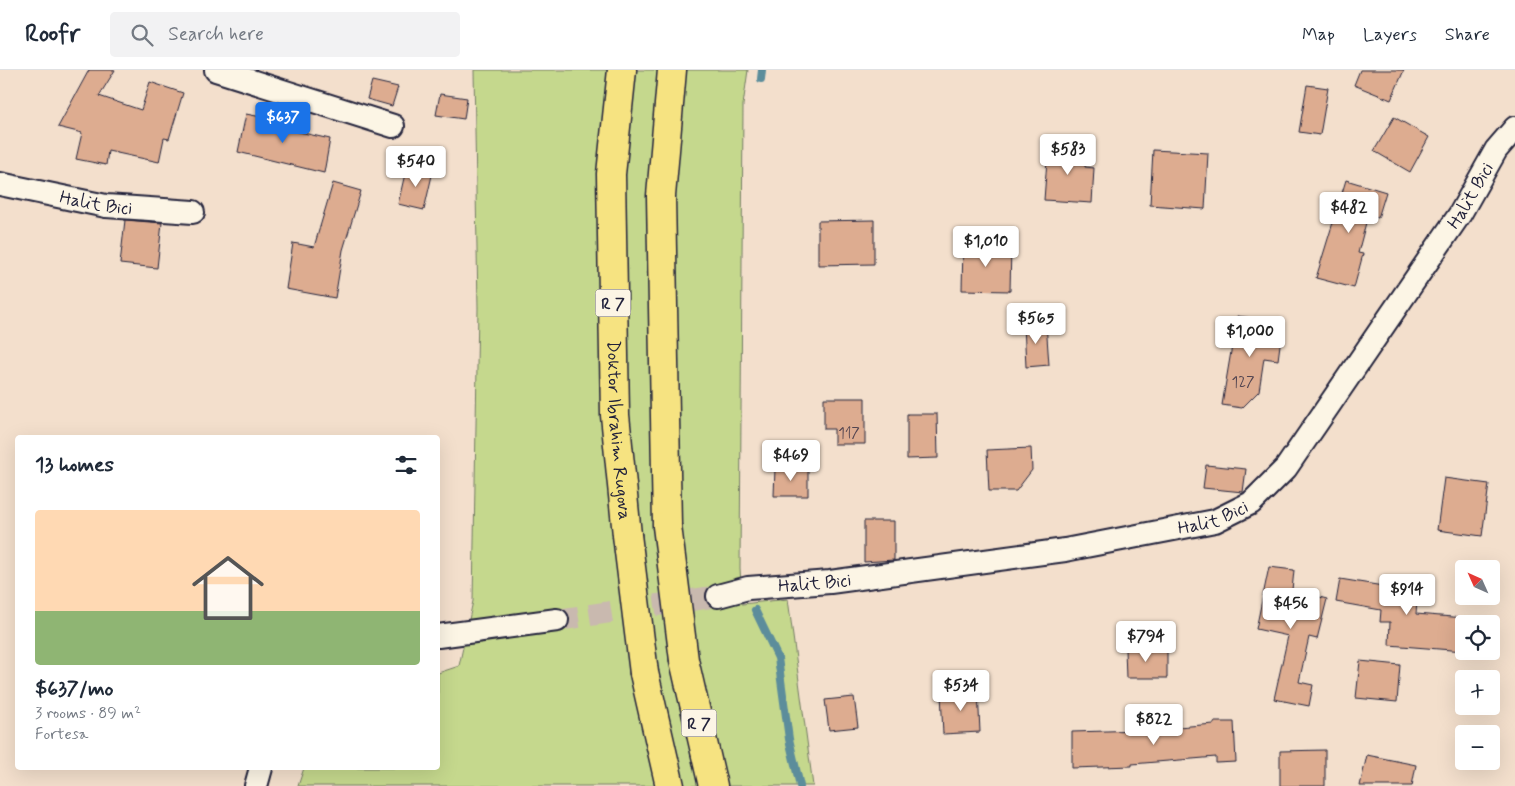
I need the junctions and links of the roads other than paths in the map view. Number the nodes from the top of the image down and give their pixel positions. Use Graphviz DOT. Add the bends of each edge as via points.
graph roads {
  1 [pos="216,70"];
  2 [pos="622,70"];
  3 [pos="672,70"];
  4 [pos="393,126"];
  5 [pos="1515,128"];
  6 [pos="0,184"];
  7 [pos="193,212"];
  8 [pos="718,596"];
  9 [pos="557,620"];
  10 [pos="440,636"];
  11 [pos="260,770"];
  12 [pos="256,786"];
  13 [pos="670,786"];
  14 [pos="713,786"];
  1 -- 4 [label="street"];
  2 -- 13 [label="highway, Doktor Ibrahim Rugova / R 7, bridge" via="611,174 615,415 644,673"];
  3 -- 14 [label="highway, R 7, bridge" via="661,196 667,526 684,660"];
  5 -- 8 [label="street, Halit Bici" via="1496,150 1460,214 1286,468 1251,503 1215,521 1065,550 830,582 748,588"];
  6 -- 7 [label="street, Halit Bici" via="106,206"];
  9 -- 10 [label="street"];
  11 -- 12 [label="street"];
}
